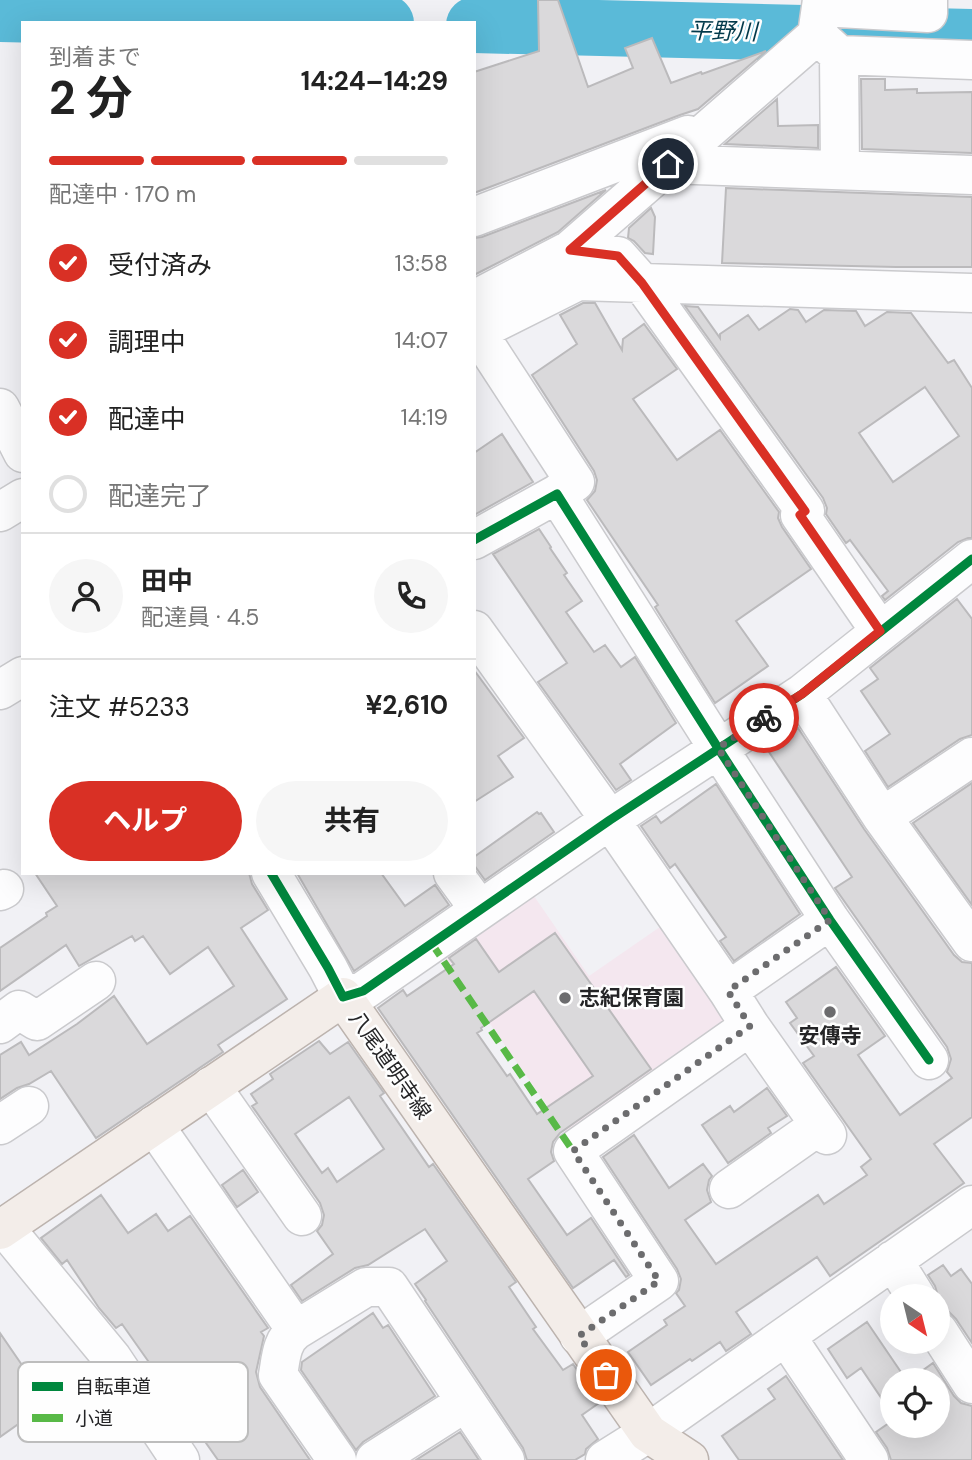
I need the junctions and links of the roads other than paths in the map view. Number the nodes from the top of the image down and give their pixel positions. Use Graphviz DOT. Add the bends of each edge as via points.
graph roads {
  1 [pos="928,0"];
  2 [pos="825,24"];
  3 [pos="972,60"];
  4 [pos="713,125"];
  5 [pos="668,164"];
  6 [pos="840,170"];
  7 [pos="972,175"];
  8 [pos="476,216"];
  9 [pos="570,250"];
  10 [pos="642,283"];
  11 [pos="972,293"];
  12 [pos="476,322"];
  13 [pos="476,323"];
  14 [pos="476,325"];
  15 [pos="21,392"];
  16 [pos="0,400"];
  17 [pos="0,408"];
  18 [pos="21,449"];
  19 [pos="557,494"];
  20 [pos="21,499"];
  21 [pos="0,512"];
  22 [pos="476,539"];
  23 [pos="972,559"];
  24 [pos="880,631"];
  25 [pos="476,633"];
  26 [pos="21,677"];
  27 [pos="0,690"];
  28 [pos="802,694"];
  29 [pos="718,748"];
  30 [pos="972,757"];
  31 [pos="883,817"];
  32 [pos="610,820"];
  33 [pos="272,875"];
  34 [pos="454,875"];
  35 [pos="480,910"];
  36 [pos="830,920"];
  37 [pos="972,942"];
  38 [pos="96,981"];
  39 [pos="728,991"];
  40 [pos="343,997"];
  41 [pos="0,1024"];
  42 [pos="750,1026"];
  43 [pos="929,1060"];
  44 [pos="211,1086"];
  45 [pos="154,1125"];
  46 [pos="729,1189"];
  47 [pos="302,1216"];
  48 [pos="968,1216"];
  49 [pos="2,1229"];
  50 [pos="893,1261"];
  51 [pos="908,1284"];
  52 [pos="296,1330"];
  53 [pos="579,1336"];
  54 [pos="786,1336"];
  55 [pos="950,1350"];
  56 [pos="115,1362"];
  57 [pos="972,1384"];
  58 [pos="466,1402"];
  59 [pos="648,1433"];
  60 [pos="168,1442"];
  61 [pos="180,1460"];
  62 [pos="337,1460"];
  63 [pos="375,1460"];
  64 [pos="505,1460"];
  65 [pos="605,1460"];
  66 [pos="689,1460"];
  67 [pos="869,1460"];
  1 -- 2 [label="street" via="928,13"];
  2 -- 3 [label="street"];
  2 -- 4 [label="street"];
  2 -- 6 [label="street"];
  4 -- 5 [label="street"];
  4 -- 8 [label="street"];
  5 -- 6 [label="street"];
  5 -- 9 [label="street"];
  6 -- 7 [label="street"];
  9 -- 10 [label="street" via="618,256"];
  9 -- 12 [label="street"];
  10 -- 11 [label="street"];
  10 -- 13 [label="street" via="578,281"];
  10 -- 24 [label="street" via="805,511 800,515"];
  14 -- 19 [label="street" via="575,482"];
  15 -- 16 [label="street"];
  17 -- 18 [label="street"];
  19 -- 22 [label="street"];
  19 -- 29 [label="street"];
  20 -- 21 [label="street"];
  23 -- 24 [label="street"];
  24 -- 28 [label="street"];
  25 -- 32 [label="street"];
  26 -- 27 [label="street"];
  28 -- 29 [label="street"];
  28 -- 31 [label="street"];
  29 -- 32 [label="street"];
  29 -- 36 [label="street"];
  30 -- 31 [label="street"];
  31 -- 37 [label="street"];
  32 -- 35 [label="street"];
  32 -- 39 [label="street"];
  33 -- 40 [label="street"];
  34 -- 35 [label="street"];
  35 -- 40 [label="street" via="363,991"];
  36 -- 39 [label="street"];
  36 -- 43 [label="street"];
  38 -- 41 [label="street" via="37,1021 19,1010"];
  39 -- 42 [label="street"];
  40 -- 44 [label="main road, 八尾道明寺線"];
  40 -- 53 [label="main road, 八尾道明寺線"];
  42 -- 46 [label="street" via="824,1130"];
  42 -- 53 [label="street" via="573,1151 659,1281"];
  44 -- 45 [label="main road, 八尾道明寺線"];
  44 -- 47 [label="street"];
  45 -- 49 [label="main road, 八尾道明寺線"];
  45 -- 52 [label="street"];
  48 -- 50 [label="street"];
  49 -- 56 [label="street"];
  50 -- 51 [label="street"];
  50 -- 54 [label="street"];
  52 -- 58 [label="street" via="366,1287 389,1287"];
  52 -- 62 [label="street" via="283,1345 278,1375"];
  53 -- 59 [label="main road, 八尾道明寺線"];
  54 -- 59 [label="street"];
  54 -- 67 [label="street"];
  55 -- 57 [label="street"];
  58 -- 63 [label="street"];
  58 -- 64 [label="street"];
  59 -- 65 [label="street"];
  59 -- 66 [label="main road, 八尾道明寺線"];
  60 -- 61 [label="street"];
}
